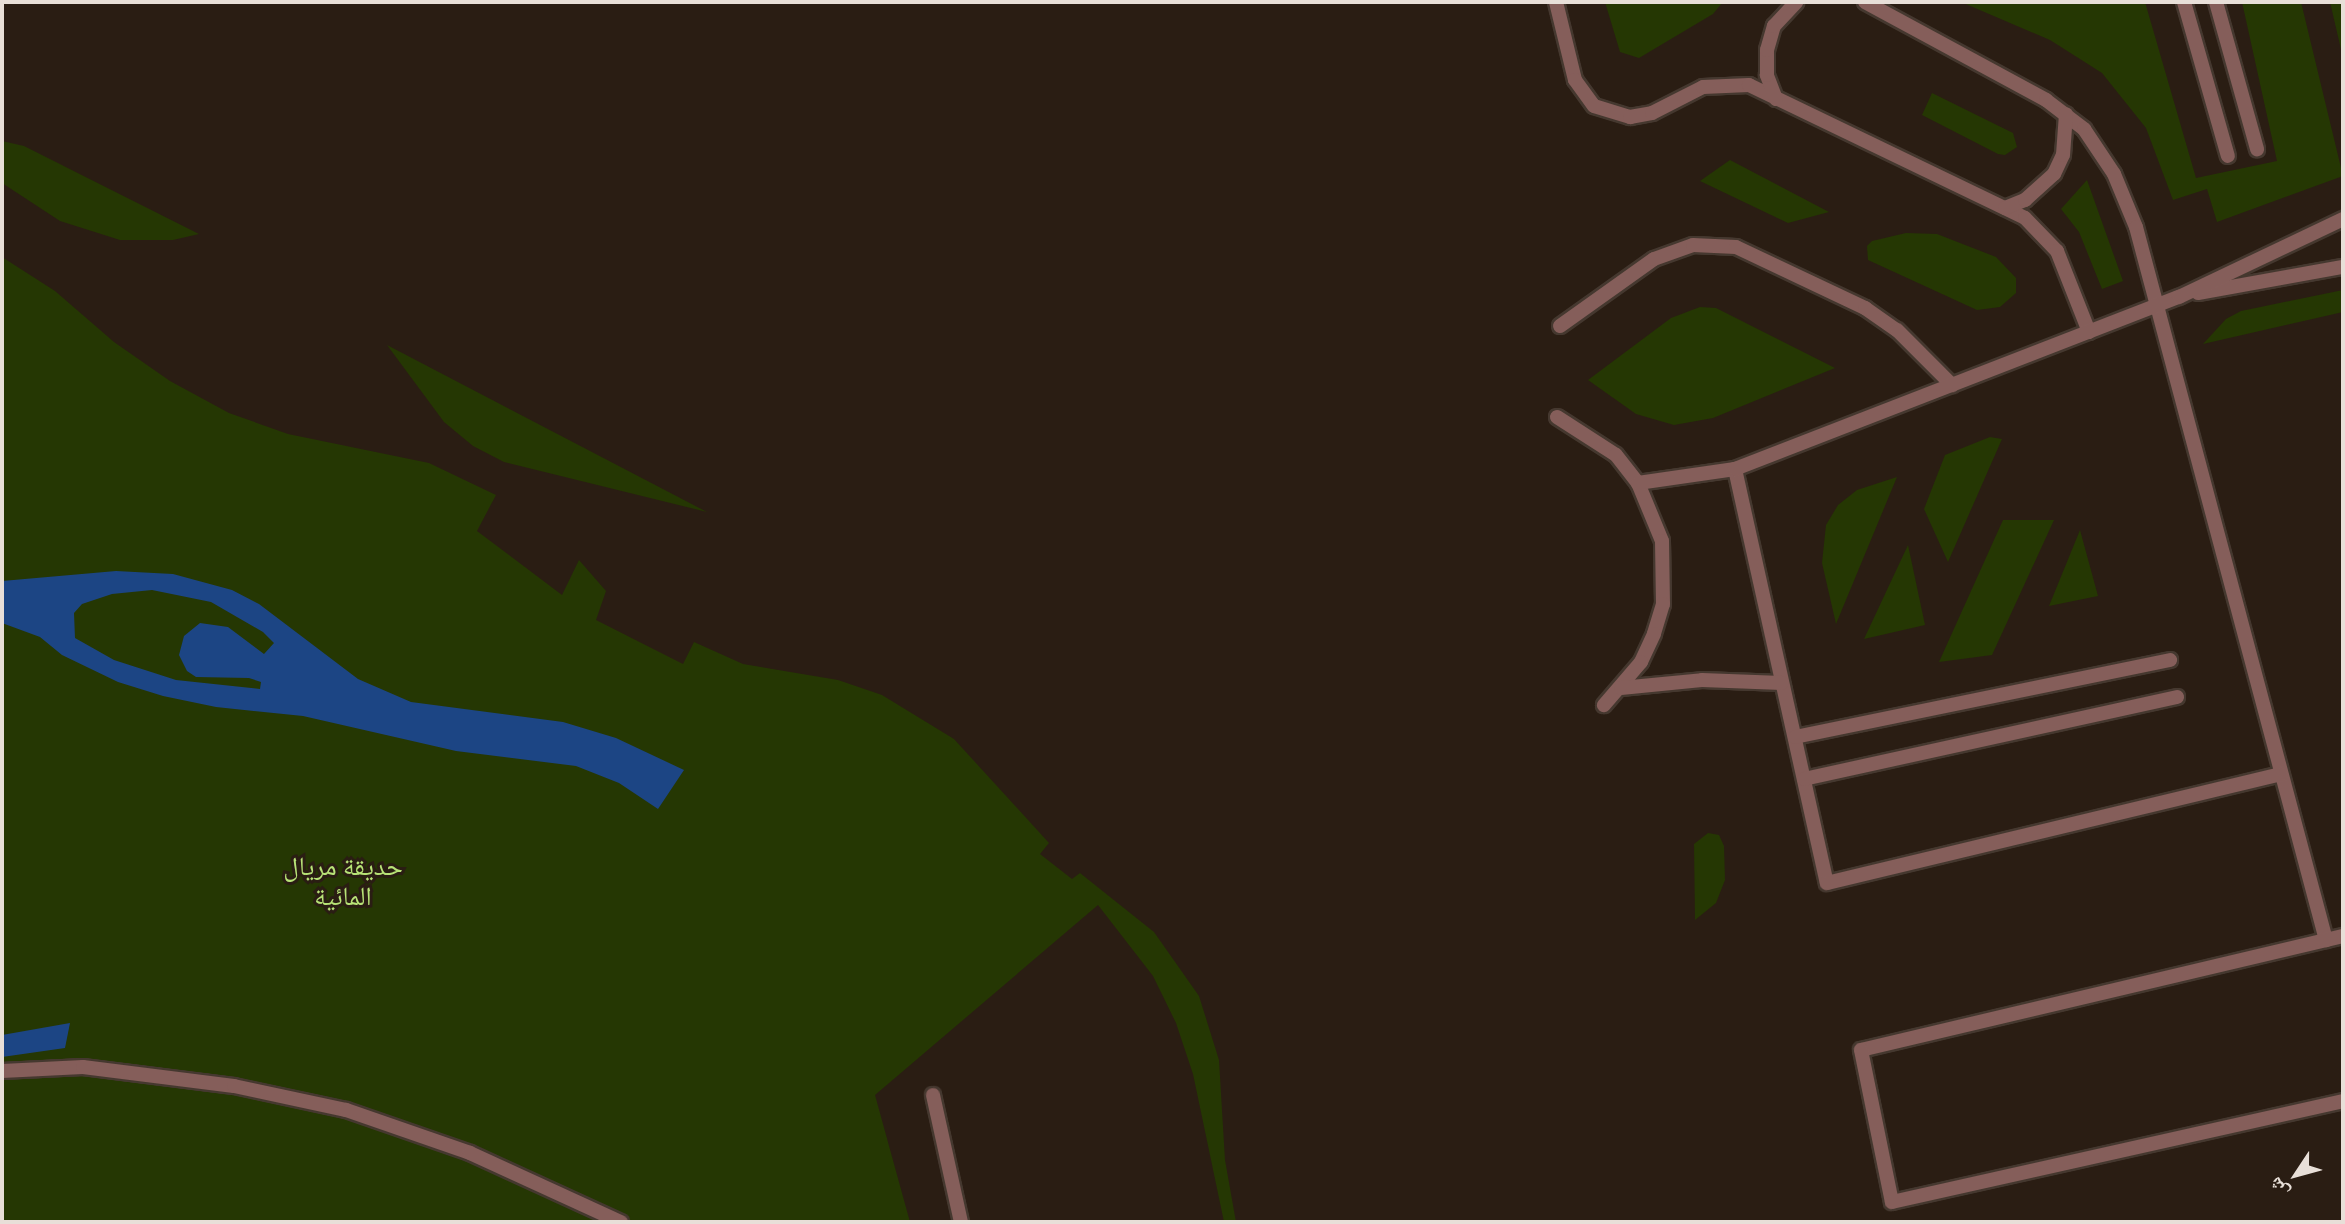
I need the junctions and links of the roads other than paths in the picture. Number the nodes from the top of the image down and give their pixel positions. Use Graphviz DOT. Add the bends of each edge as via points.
graph roads {
  1 [pos="1556,2"];
  2 [pos="1796,2"];
  3 [pos="1865,2"];
  4 [pos="2184,2"];
  5 [pos="2216,2"];
  6 [pos="1891,8"];
  7 [pos="1776,99"];
  8 [pos="2066,114"];
  9 [pos="2257,149"];
  10 [pos="2228,156"];
  11 [pos="2006,208"];
  12 [pos="2343,219"];
  13 [pos="2343,267"];
  14 [pos="2179,297"];
  15 [pos="2156,306"];
  16 [pos="1560,327"];
  17 [pos="2089,332"];
  18 [pos="1952,385"];
  19 [pos="1558,417"];
  20 [pos="1735,469"];
  21 [pos="1638,483"];
  22 [pos="2170,660"];
  23 [pos="1782,683"];
  24 [pos="1621,688"];
  25 [pos="2177,697"];
  26 [pos="1604,705"];
  27 [pos="1795,737"];
  28 [pos="2281,774"];
  29 [pos="1804,779"];
  30 [pos="2343,936"];
  31 [pos="2326,940"];
  32 [pos="2,1071"];
  33 [pos="933,1095"];
  34 [pos="2343,1101"];
  35 [pos="621,1222"];
  36 [pos="961,1222"];
  1 -- 7 [label="lane" via="1575,80 1594,106 1609,113 1630,117 1652,113 1703,87 1726,83 1749,85"];
  2 -- 7 [label="lane" via="1774,26 1767,50 1767,75"];
  3 -- 6 [label="lane"];
  4 -- 10 [label="lane"];
  5 -- 9 [label="lane"];
  6 -- 8 [label="lane"];
  7 -- 11 [label="lane"];
  8 -- 11 [label="lane" via="2063,155 2054,174 2033,194"];
  8 -- 15 [label="lane" via="2084,129 2114,174 2136,228"];
  11 -- 17 [label="lane" via="2042,231 2057,251"];
  12 -- 14 [label="lane"];
  13 -- 14 [label="lane"];
  14 -- 15 [label="lane"];
  15 -- 17 [label="lane"];
  15 -- 28 [label="lane"];
  16 -- 18 [label="lane" via="1654,259 1693,245 1735,247 1865,308 1897,330"];
  17 -- 18 [label="lane"];
  18 -- 20 [label="lane"];
  19 -- 21 [label="lane" via="1616,455"];
  20 -- 21 [label="lane"];
  20 -- 23 [label="lane"];
  21 -- 24 [label="lane" via="1662,541 1663,604 1641,662"];
  22 -- 27 [label="lane"];
  23 -- 24 [label="lane" via="1702,680"];
  23 -- 27 [label="lane"];
  24 -- 26 [label="lane"];
  25 -- 29 [label="lane"];
  27 -- 29 [label="lane"];
  28 -- 29 [label="lane" via="1827,883"];
  28 -- 31 [label="lane"];
  30 -- 31 [label="lane"];
  31 -- 34 [label="lane" via="1861,1050 1892,1202"];
  32 -- 35 [label="lane" via="83,1066 314,1102 390,1122 470,1153"];
  33 -- 36 [label="lane"];
}
